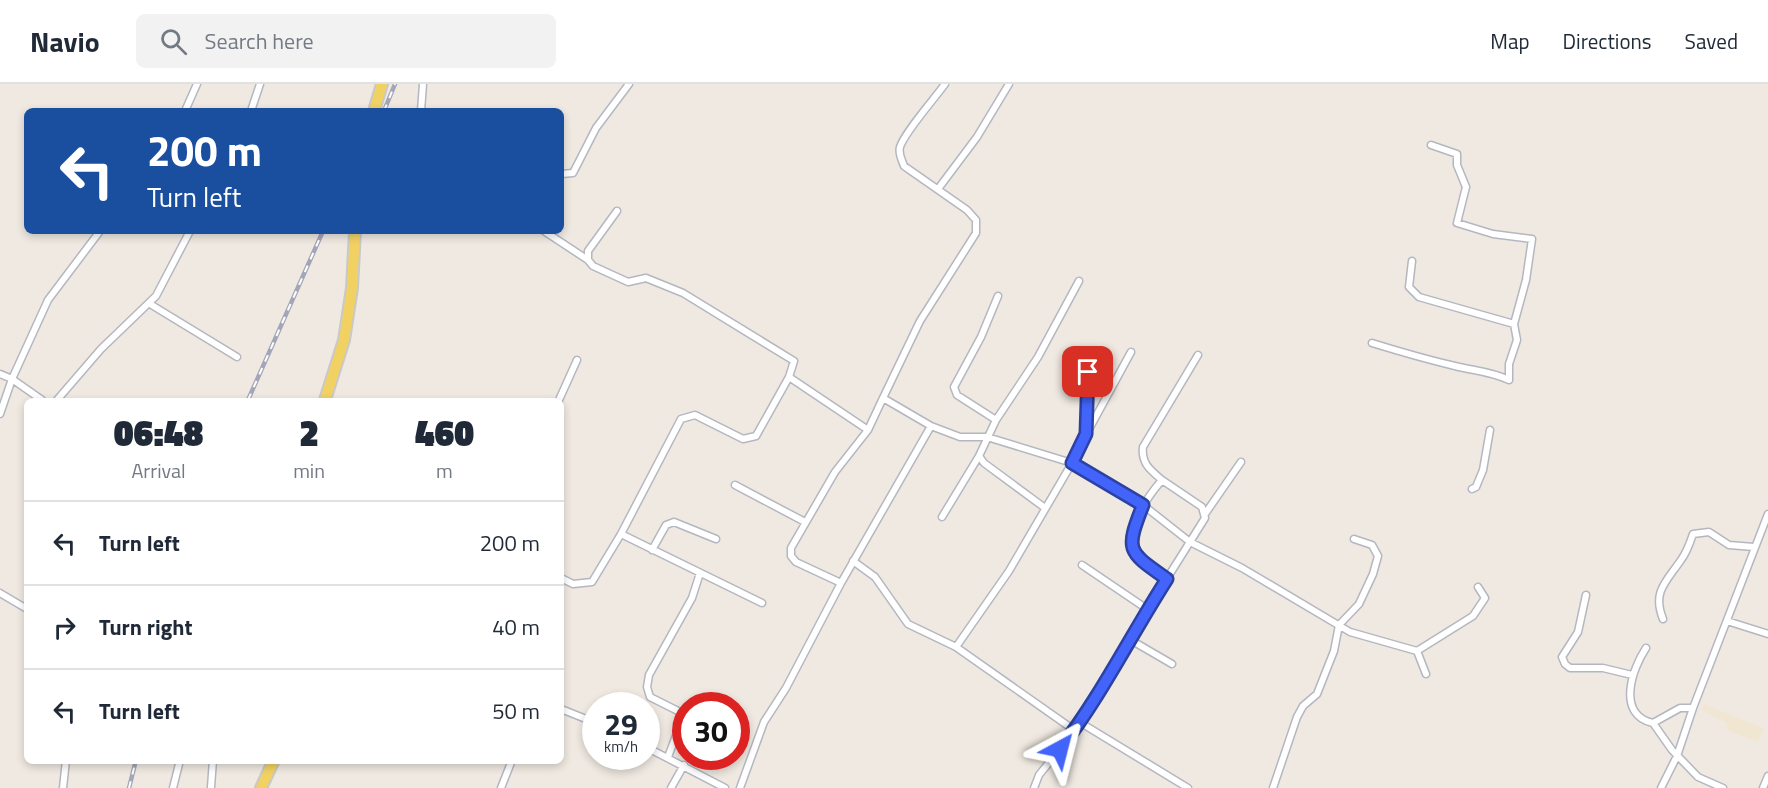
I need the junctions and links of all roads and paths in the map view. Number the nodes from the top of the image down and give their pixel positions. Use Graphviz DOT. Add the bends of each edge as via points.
graph roads {
  1 [pos="197,84"];
  2 [pos="260,84"];
  3 [pos="382,84"];
  4 [pos="423,84"];
  5 [pos="629,84"];
  6 [pos="945,84"];
  7 [pos="1010,84"];
  8 [pos="186,108"];
  9 [pos="253,108"];
  10 [pos="375,108"];
  11 [pos="421,108"];
  12 [pos="1431,145"];
  13 [pos="564,174"];
  14 [pos="938,189"];
  15 [pos="616,211"];
  16 [pos="98,234"];
  17 [pos="188,234"];
  18 [pos="355,234"];
  19 [pos="549,234"];
  20 [pos="588,260"];
  21 [pos="1412,261"];
  22 [pos="1079,281"];
  23 [pos="998,296"];
  24 [pos="150,304"];
  25 [pos="1514,324"];
  26 [pos="1372,343"];
  27 [pos="1089,352"];
  28 [pos="1131,352"];
  29 [pos="1198,355"];
  30 [pos="237,357"];
  31 [pos="577,360"];
  32 [pos="0,374"];
  33 [pos="789,377"];
  34 [pos="12,379"];
  35 [pos="39,398"];
  36 [pos="59,398"];
  37 [pos="326,398"];
  38 [pos="560,398"];
  39 [pos="882,398"];
  40 [pos="0,414"];
  41 [pos="996,420"];
  42 [pos="931,426"];
  43 [pos="868,430"];
  44 [pos="1490,430"];
  45 [pos="1086,434"];
  46 [pos="987,438"];
  47 [pos="980,456"];
  48 [pos="1241,462"];
  49 [pos="1072,463"];
  50 [pos="1161,480"];
  51 [pos="735,485"];
  52 [pos="1473,489"];
  53 [pos="1143,505"];
  54 [pos="1045,508"];
  55 [pos="1205,514"];
  56 [pos="1768,514"];
  57 [pos="942,518"];
  58 [pos="805,522"];
  59 [pos="621,534"];
  60 [pos="716,539"];
  61 [pos="1354,539"];
  62 [pos="1190,542"];
  63 [pos="1754,547"];
  64 [pos="652,550"];
  65 [pos="853,561"];
  66 [pos="1082,565"];
  67 [pos="700,573"];
  68 [pos="1167,579"];
  69 [pos="564,580"];
  70 [pos="841,583"];
  71 [pos="1478,587"];
  72 [pos="0,593"];
  73 [pos="1586,595"];
  74 [pos="762,603"];
  75 [pos="24,607"];
  76 [pos="1148,609"];
  77 [pos="1663,619"];
  78 [pos="1726,621"];
  79 [pos="1338,625"];
  80 [pos="1768,634"];
  81 [pos="1128,639"];
  82 [pos="956,647"];
  83 [pos="1646,648"];
  84 [pos="1417,651"];
  85 [pos="1172,664"];
  86 [pos="1426,674"];
  87 [pos="1632,675"];
  88 [pos="1693,708"];
  89 [pos="564,710"];
  90 [pos="582,717"];
  91 [pos="1081,723"];
  92 [pos="1653,723"];
  93 [pos="1074,730"];
  94 [pos="660,753"];
  95 [pos="1677,756"];
  96 [pos="668,757"];
  97 [pos="672,759"];
  98 [pos="66,764"];
  99 [pos="179,764"];
  100 [pos="213,764"];
  101 [pos="272,764"];
  102 [pos="510,764"];
  103 [pos="681,770"];
  104 [pos="693,770"];
  105 [pos="1768,776"];
  106 [pos="211,787"];
  107 [pos="63,788"];
  108 [pos="173,788"];
  109 [pos="261,788"];
  110 [pos="501,788"];
  111 [pos="671,788"];
  112 [pos="725,788"];
  113 [pos="741,788"];
  114 [pos="1034,788"];
  115 [pos="1188,788"];
  116 [pos="1273,788"];
  117 [pos="1662,788"];
  118 [pos="1723,788"];
  119 [pos="1763,788"];
  1 -- 8 [label="street"];
  2 -- 9 [label="street"];
  3 -- 10 [label="main road"];
  4 -- 11 [label="street"];
  5 -- 13 [label="street" via="596,128 573,173"];
  6 -- 14 [label="street" via="900,148 904,166"];
  7 -- 14 [label="street"];
  12 -- 25 [label="street" via="1457,154 1466,187 1457,223 1493,234 1532,239"];
  14 -- 39 [label="street" via="976,220 976,232 920,321"];
  15 -- 20 [label="street" via="588,251"];
  16 -- 34 [label="street" via="48,300"];
  17 -- 24 [label="street"];
  18 -- 37 [label="main road" via="344,340"];
  19 -- 20 [label="street"];
  20 -- 33 [label="street" via="628,282 646,278 683,293 789,356 794,361"];
  21 -- 25 [label="street" via="1409,286 1419,297"];
  22 -- 41 [label="street" via="1038,357"];
  23 -- 41 [label="street" via="954,387 957,395"];
  24 -- 30 [label="street"];
  24 -- 36 [label="street" via="101,349"];
  25 -- 26 [label="street" via="1517,340 1509,364 1509,380 1487,371 1396,353"];
  27 -- 45 [label="street"];
  28 -- 45 [label="street"];
  29 -- 50 [label="street" via="1143,447 1146,466"];
  31 -- 38 [label="street"];
  32 -- 34 [label="street"];
  33 -- 43 [label="street"];
  33 -- 59 [label="street" via="756,436 749,439 695,415 681,419"];
  34 -- 35 [label="street"];
  34 -- 40 [label="street"];
  39 -- 42 [label="street"];
  39 -- 43 [label="street"];
  41 -- 46 [label="street"];
  42 -- 46 [label="street" via="960,437"];
  42 -- 65 [label="street"];
  43 -- 58 [label="street" via="835,472"];
  44 -- 52 [label="street" via="1483,470"];
  45 -- 49 [label="street"];
  46 -- 47 [label="street"];
  46 -- 49 [label="street"];
  47 -- 54 [label="street" via="984,464"];
  47 -- 57 [label="street"];
  48 -- 55 [label="street"];
  49 -- 53 [label="street"];
  49 -- 54 [label="street"];
  50 -- 53 [label="street"];
  50 -- 55 [label="street" via="1202,507"];
  51 -- 58 [label="street"];
  53 -- 62 [label="street"];
  53 -- 68 [label="street" via="1132,533 1133,551"];
  54 -- 82 [label="street" via="992,598"];
  55 -- 62 [label="street"];
  56 -- 63 [label="street"];
  58 -- 70 [label="street" via="791,548 791,556"];
  59 -- 64 [label="street"];
  59 -- 69 [label="street" via="592,582 573,584"];
  60 -- 64 [label="street" via="674,522 666,525"];
  61 -- 79 [label="street" via="1371,545 1378,556 1359,604"];
  62 -- 68 [label="street"];
  62 -- 79 [label="street"];
  63 -- 77 [label="street" via="1729,545 1709,532 1694,534 1662,587 1657,603"];
  63 -- 78 [label="street"];
  64 -- 67 [label="street"];
  65 -- 70 [label="street"];
  65 -- 82 [label="street" via="875,577 908,624"];
  66 -- 76 [label="street"];
  67 -- 74 [label="street"];
  67 -- 96 [label="street" via="692,598 649,675 650,697 683,717"];
  68 -- 76 [label="street"];
  70 -- 113 [label="street" via="764,722"];
  71 -- 84 [label="street" via="1485,598 1473,616"];
  72 -- 75 [label="street"];
  73 -- 87 [label="street" via="1578,632 1562,657 1565,664 1570,668 1603,668"];
  76 -- 81 [label="street"];
  78 -- 80 [label="street"];
  78 -- 88 [label="street"];
  79 -- 84 [label="street"];
  79 -- 116 [label="street" via="1334,651 1321,684 1297,717"];
  81 -- 85 [label="street"];
  81 -- 91 [label="street"];
  82 -- 93 [label="street"];
  83 -- 87 [label="street"];
  84 -- 86 [label="street"];
  87 -- 92 [label="street" via="1633,708 1645,721"];
  88 -- 92 [label="street" via="1680,708"];
  88 -- 95 [label="street"];
  89 -- 90 [label="street"];
  91 -- 93 [label="street"];
  91 -- 115 [label="street"];
  92 -- 95 [label="street"];
  93 -- 114 [label="street" via="1039,775"];
  94 -- 96 [label="street"];
  95 -- 117 [label="street"];
  95 -- 118 [label="street" via="1698,777"];
  96 -- 97 [label="street"];
  98 -- 107 [label="street"];
  99 -- 108 [label="street"];
  100 -- 106 [label="street"];
  101 -- 109 [label="main road"];
  102 -- 110 [label="street"];
  103 -- 111 [label="street"];
  104 -- 112 [label="street"];
  105 -- 119 [label="street"];
}
